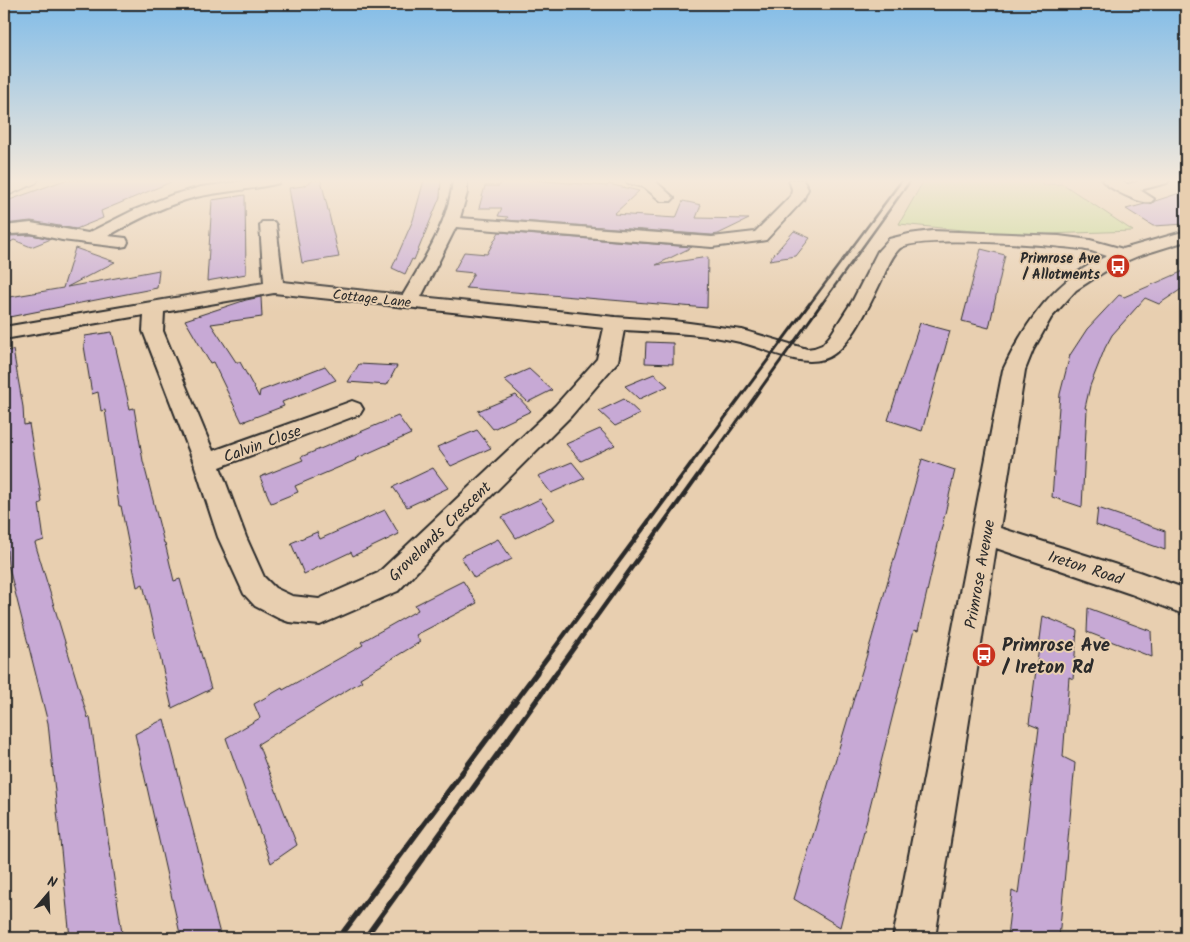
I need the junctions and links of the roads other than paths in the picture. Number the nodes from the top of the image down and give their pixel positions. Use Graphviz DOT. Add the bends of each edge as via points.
graph roads {
  1 [pos="37,224"];
  2 [pos="116,224"];
  3 [pos="449,224"];
  4 [pos="476,224"];
  5 [pos="772,224"];
  6 [pos="268,226"];
  7 [pos="31,228"];
  8 [pos="10,229"];
  9 [pos="1186,236"];
  10 [pos="92,238"];
  11 [pos="120,242"];
  12 [pos="1123,255"];
  13 [pos="274,288"];
  14 [pos="410,301"];
  15 [pos="154,307"];
  16 [pos="614,323"];
  17 [pos="4,333"];
  18 [pos="352,409"];
  19 [pos="206,463"];
  20 [pos="986,534"];
  21 [pos="1186,602"];
  22 [pos="914,938"];
  1 -- 7 [label="street"];
  2 -- 10 [label="street"];
  3 -- 14 [label="street"];
  4 -- 5 [label="street" via="712,242 760,236"];
  6 -- 13 [label="street"];
  7 -- 8 [label="street"];
  7 -- 10 [label="street"];
  9 -- 12 [label="street, Primrose Avenue"];
  10 -- 11 [label="street"];
  12 -- 16 [label="street, Cottage Lane" via="1090,245 1059,241 909,238 887,250 838,339 829,349 818,354 806,355 742,336"];
  12 -- 20 [label="street, Primrose Avenue" via="1080,278 1058,297 1025,343 1014,370"];
  13 -- 14 [label="street, Cottage Lane"];
  13 -- 15 [label="street, Cottage Lane"];
  14 -- 16 [label="street, Cottage Lane"];
  15 -- 17 [label="street, Cottage Lane"];
  15 -- 19 [label="street, Grovelands Crescent" via="153,331"];
  16 -- 19 [label="street, Grovelands Crescent" via="607,361 564,411 388,582 320,612 289,609 265,597 254,585 232,537"];
  18 -- 19 [label="street, Calvin Close" via="313,413"];
  20 -- 21 [label="street, Ireton Road"];
  20 -- 22 [label="street, Primrose Avenue"];
}
